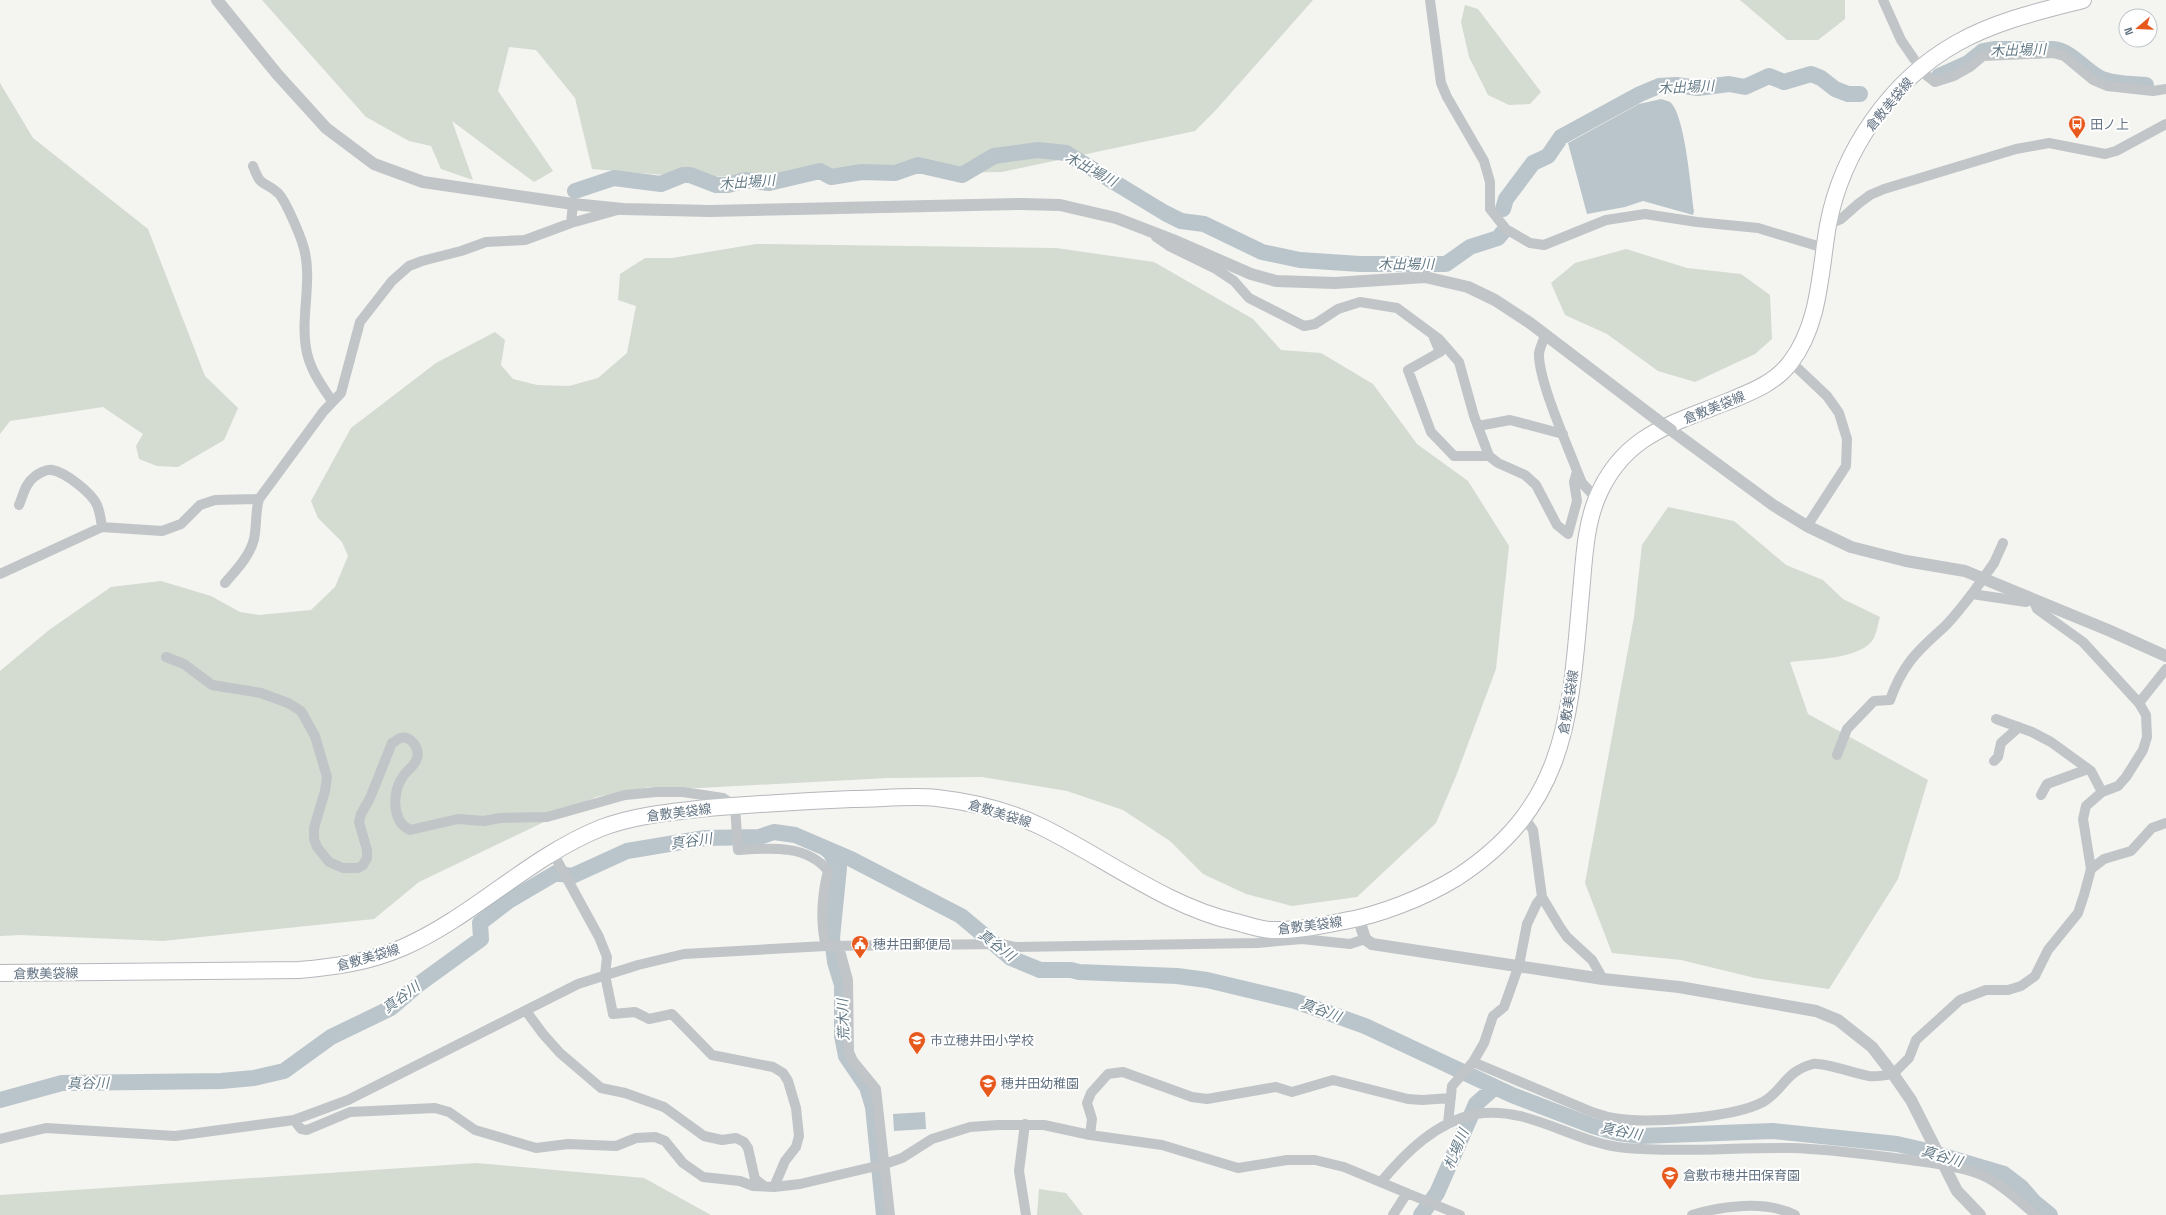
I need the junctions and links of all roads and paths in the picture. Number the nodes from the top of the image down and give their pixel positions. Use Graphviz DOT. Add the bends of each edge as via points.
graph roads {
  1 [pos="217,0"];
  2 [pos="1430,0"];
  3 [pos="1883,0"];
  4 [pos="2083,0"];
  5 [pos="1914,59"];
  6 [pos="1926,75"];
  7 [pos="2166,89"];
  8 [pos="2166,124"];
  9 [pos="253,166"];
  10 [pos="573,204"];
  11 [pos="623,209"];
  12 [pos="1829,220"];
  13 [pos="571,223"];
  14 [pos="1144,228"];
  15 [pos="1824,248"];
  16 [pos="1432,334"];
  17 [pos="1545,336"];
  18 [pos="1791,362"];
  19 [pos="332,402"];
  20 [pos="1478,426"];
  21 [pos="1563,434"];
  22 [pos="1489,456"];
  23 [pos="1577,472"];
  24 [pos="259,499"];
  25 [pos="1597,499"];
  26 [pos="19,505"];
  27 [pos="1806,526"];
  28 [pos="102,527"];
  29 [pos="2004,543"];
  30 [pos="0,574"];
  31 [pos="225,583"];
  32 [pos="1972,594"];
  33 [pos="2034,598"];
  34 [pos="2166,656"];
  35 [pos="166,657"];
  36 [pos="2166,669"];
  37 [pos="2139,703"];
  38 [pos="1996,719"];
  39 [pos="2019,727"];
  40 [pos="1837,755"];
  41 [pos="1994,761"];
  42 [pos="2088,769"];
  43 [pos="2102,792"];
  44 [pos="2041,795"];
  45 [pos="735,812"];
  46 [pos="1524,817"];
  47 [pos="2166,823"];
  48 [pos="556,857"];
  49 [pos="2091,869"];
  50 [pos="1542,897"];
  51 [pos="1359,918"];
  52 [pos="1365,940"];
  53 [pos="833,946"];
  54 [pos="1519,965"];
  55 [pos="0,973"];
  56 [pos="605,975"];
  57 [pos="1603,979"];
  58 [pos="526,1010"];
  59 [pos="1473,1062"];
  60 [pos="1893,1074"];
  61 [pos="1451,1098"];
  62 [pos="294,1120"];
  63 [pos="1448,1123"];
  64 [pos="1025,1124"];
  65 [pos="1090,1135"];
  66 [pos="0,1139"];
  67 [pos="1942,1162"];
  68 [pos="880,1165"];
  69 [pos="1381,1182"];
  70 [pos="769,1187"];
  71 [pos="1406,1193"];
  72 [pos="890,1215"];
  73 [pos="1026,1215"];
  74 [pos="1394,1215"];
  75 [pos="1460,1215"];
  76 [pos="1692,1215"];
  77 [pos="1795,1215"];
  78 [pos="1980,1215"];
  79 [pos="2036,1215"];
  1 -- 10 [label="street" via="277,74 326,128 374,164 423,182"];
  2 -- 15 [label="street" via="1441,83 1484,161 1490,182 1490,209 1506,229 1530,243 1544,245 1606,220 1645,214 1758,228"];
  3 -- 5 [label="street" via="1901,40"];
  4 -- 12 [label="main road, 倉敷美袋線" via="2032,13 1986,29 1957,42 1914,74 1885,105 1865,132 1841,177"];
  6 -- 7 [label="street" via="1935,82 1954,76 1983,56 2053,52 2064,56 2093,80 2107,86 2153,91"];
  8 -- 12 [label="street" via="2116,151 2105,154 2049,143 2016,149 1884,189 1858,204 1842,220 1831,223"];
  9 -- 19 [label="street" via="258,181 279,193 303,244 307,260 304,333 307,353 311,367"];
  10 -- 11 [label="street"];
  10 -- 13 [label="street"];
  11 -- 13 [label="street"];
  11 -- 14 [label="street" via="710,211 1060,205 1116,218"];
  12 -- 15 [label="main road, 倉敷美袋線"];
  13 -- 19 [label="street" via="525,240 486,242 409,266 392,281 360,322 341,393"];
  14 -- 16 [label="street" via="1169,246 1216,269 1234,281 1249,298 1304,326 1315,324 1338,309 1360,302 1396,308"];
  14 -- 17 [label="street" via="1251,274 1276,281 1335,283 1425,277 1468,287 1495,300"];
  15 -- 18 [label="main road, 倉敷美袋線" via="1810,327"];
  16 -- 20 [label="street" via="1459,362"];
  16 -- 22 [label="street" via="1440,352 1408,370 1431,432 1454,456"];
  17 -- 21 [label="street" via="1539,352 1540,365"];
  17 -- 27 [label="street, bridge"];
  18 -- 25 [label="main road, 倉敷美袋線" via="1780,374 1757,390 1657,430 1640,440 1611,472"];
  18 -- 27 [label="street" via="1827,396 1839,413 1847,439 1846,466"];
  19 -- 24 [label="street"];
  20 -- 21 [label="street" via="1510,420"];
  20 -- 22 [label="street"];
  21 -- 23 [label="street"];
  22 -- 23 [label="street" via="1525,475 1536,485 1558,525 1568,534 1577,501 1574,482"];
  23 -- 25 [label="street" via="1582,483"];
  24 -- 28 [label="street" via="215,500 200,505 181,524 162,531"];
  24 -- 31 [label="street" via="252,545 242,563"];
  25 -- 46 [label="main road, 倉敷美袋線" via="1586,538 1572,687 1564,735 1542,792"];
  26 -- 28 [label="street" via="26,485 32,478 51,469 78,483 97,504"];
  27 -- 33 [label="street" via="1851,547 1906,561 1965,571"];
  28 -- 30 [label="street"];
  29 -- 32 [label="street, bridge" via="1994,563"];
  32 -- 33 [label="street" via="2026,602"];
  32 -- 40 [label="street" via="1906,665 1890,700 1874,701 1847,729"];
  33 -- 34 [label="street"];
  33 -- 37 [label="street" via="2037,609 2083,642"];
  35 -- 45 [label="street" via="184,664 212,685 261,693 301,711 315,736 327,777 314,828 314,839 329,862 343,868 358,868 367,858 359,822 361,814 392,743 400,738 408,738 418,750 418,758 403,776 397,792 395,811 403,826 410,830 458,819 484,821 546,817 624,795 683,792 723,798"];
  36 -- 37 [label="street"];
  37 -- 43 [label="street" via="2146,715 2147,737 2143,750 2118,786"];
  38 -- 39 [label="street"];
  39 -- 41 [label="street" via="2001,743 1998,757"];
  39 -- 42 [label="street" via="2051,742"];
  42 -- 43 [label="street"];
  42 -- 44 [label="street" via="2047,784"];
  43 -- 49 [label="street" via="2086,806 2083,819"];
  45 -- 48 [label="main road, 倉敷美袋線" via="651,814 602,828"];
  45 -- 51 [label="main road, 倉敷美袋線" via="789,802 932,797 978,805 1035,823 1207,916 1270,930 1326,925"];
  45 -- 53 [label="street" via="738,850 772,848 799,851 823,864 828,871 823,935"];
  46 -- 50 [label="street" via="1533,830"];
  46 -- 51 [label="main road, 倉敷美袋線" via="1492,852 1452,880 1418,897"];
  47 -- 49 [label="street" via="2152,828 2131,851 2104,858"];
  48 -- 55 [label="main road, 倉敷美袋線" via="408,946 377,958 338,967 298,970"];
  48 -- 56 [label="street" via="599,937 607,957"];
  49 -- 60 [label="street" via="2078,912 2048,950 2035,976 2021,986 2008,990 1986,990 1960,1000 1916,1040 1910,1058"];
  50 -- 54 [label="street" via="1528,924"];
  50 -- 57 [label="street" via="1564,932 1592,960"];
  51 -- 52 [label="street"];
  52 -- 53 [label="street" via="1350,944 1302,939 1257,943 1039,947 1000,944"];
  52 -- 54 [label="street" via="1372,944"];
  53 -- 56 [label="street" via="684,954"];
  53 -- 68 [label="street" via="848,980 849,1052 853,1061 876,1089"];
  54 -- 57 [label="street"];
  54 -- 59 [label="street" via="1504,1007 1493,1016 1484,1043"];
  56 -- 58 [label="street" via="578,984"];
  56 -- 70 [label="street" via="613,1014 635,1012 649,1019 672,1014 712,1055 773,1067 783,1073 796,1108 799,1136 796,1147"];
  57 -- 60 [label="street" via="1678,987 1816,1011 1838,1020 1872,1047"];
  58 -- 62 [label="street" via="348,1100"];
  58 -- 70 [label="street" via="560,1053 601,1088 625,1093 664,1107 704,1136 722,1140 736,1138 744,1142 748,1148 754,1179"];
  59 -- 60 [label="street" via="1592,1112 1612,1118 1630,1119 1678,1118 1748,1109 1765,1101 1791,1074 1814,1064 1871,1077"];
  59 -- 61 [label="street" via="1452,1086"];
  60 -- 67 [label="street" via="1911,1100"];
  61 -- 63 [label="street"];
  61 -- 65 [label="street" via="1408,1099 1333,1080 1292,1092 1276,1087 1207,1099 1186,1096 1123,1072 1108,1074 1091,1093 1087,1103 1092,1119"];
  62 -- 66 [label="street" via="176,1136 46,1128"];
  62 -- 70 [label="street" via="300,1129 307,1130 350,1112 434,1108 449,1112 476,1130 536,1148 568,1144 616,1146 636,1138 655,1137 665,1141 683,1163 703,1177"];
  63 -- 67 [label="street" via="1474,1115 1494,1113 1521,1116 1600,1143 1624,1148 1792,1148"];
  63 -- 69 [label="street" via="1408,1151"];
  64 -- 65 [label="street" via="1044,1125"];
  64 -- 68 [label="street" via="970,1127 932,1139 902,1158"];
  64 -- 73 [label="street" via="1019,1171"];
  65 -- 69 [label="street" via="1162,1145 1238,1168 1288,1160 1315,1160 1344,1167"];
  67 -- 78 [label="street" via="1957,1191"];
  67 -- 79 [label="street" via="1985,1176"];
  68 -- 70 [label="street" via="800,1184"];
  68 -- 72 [label="street"];
  69 -- 71 [label="street"];
  71 -- 74 [label="street"];
  71 -- 75 [label="street"];
  76 -- 77 [label="street" via="1735,1207 1770,1208"];
}
